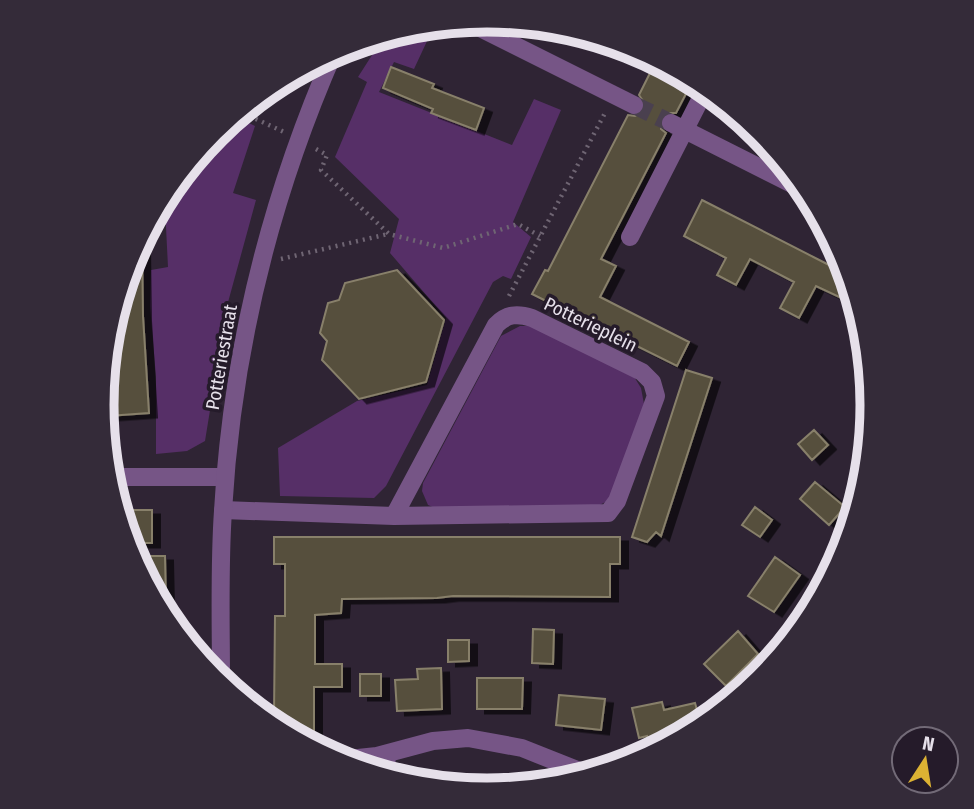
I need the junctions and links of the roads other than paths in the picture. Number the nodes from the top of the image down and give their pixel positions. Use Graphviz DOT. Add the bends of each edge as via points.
graph roads {
  1 [pos="488,32"];
  2 [pos="328,67"];
  3 [pos="700,98"];
  4 [pos="634,105"];
  5 [pos="678,127"];
  6 [pos="786,181"];
  7 [pos="630,237"];
  8 [pos="121,477"];
  9 [pos="225,477"];
  10 [pos="223,510"];
  11 [pos="394,516"];
  12 [pos="221,666"];
  13 [pos="390,761"];
  14 [pos="571,768"];
  1 -- 4 [label="street"];
  2 -- 9 [label="street, Potteriestraat" via="299,140 260,264 236,382"];
  3 -- 5 [label="street"];
  5 -- 6 [label="street"];
  5 -- 7 [label="street"];
  8 -- 9 [label="street"];
  9 -- 10 [label="street, Potteriestraat"];
  10 -- 11 [label="street, Potterieplein"];
  10 -- 12 [label="street, Potteriestraat"];
  11 -- 11 [label="street, Potterieplein" via="608,513 618,501 656,396 652,382 642,372 532,318 516,314 503,318"];
  13 -- 14 [label="street" via="441,740 486,740"];
}
